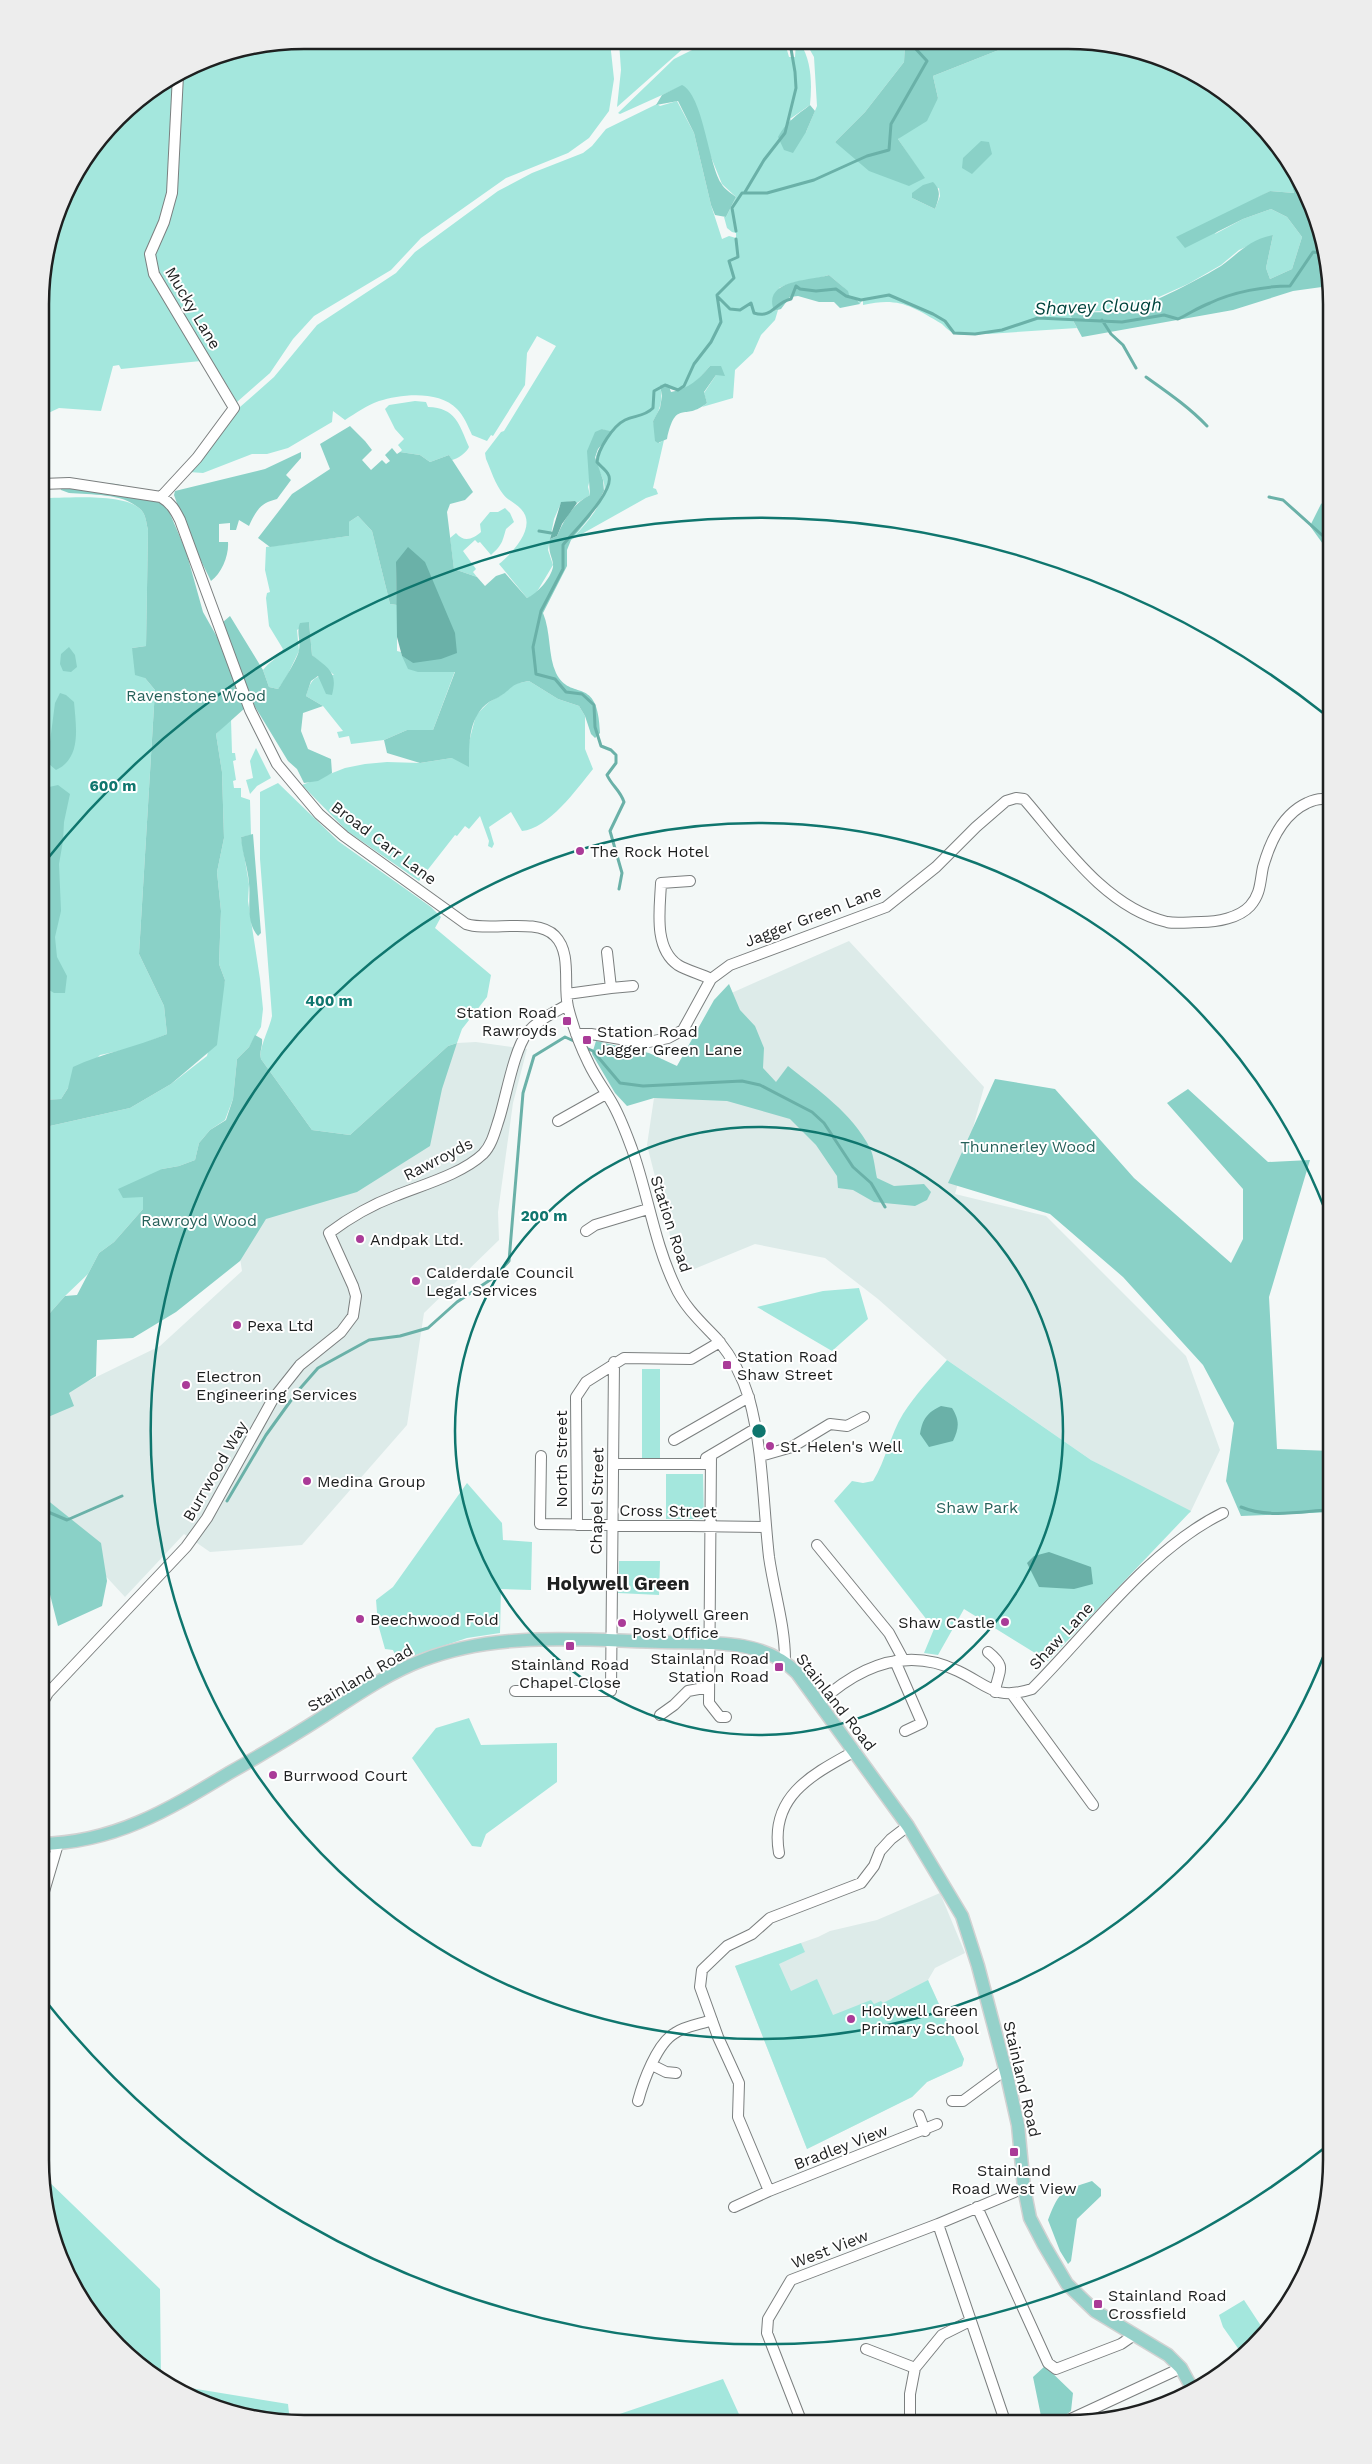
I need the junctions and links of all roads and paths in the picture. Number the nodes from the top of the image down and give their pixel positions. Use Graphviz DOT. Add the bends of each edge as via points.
graph roads {
  1 [pos="178,82"];
  2 [pos="49,484"];
  3 [pos="161,496"];
  4 [pos="1323,798"];
  5 [pos="690,881"];
  6 [pos="607,952"];
  7 [pos="711,979"];
  8 [pos="633,986"];
  9 [pos="611,988"];
  10 [pos="567,994"];
  11 [pos="567,1005"];
  12 [pos="576,1035"];
  13 [pos="584,1053"];
  14 [pos="606,1094"];
  15 [pos="558,1121"];
  16 [pos="648,1209"];
  17 [pos="586,1231"];
  18 [pos="329,1233"];
  19 [pos="720,1342"];
  20 [pos="614,1362"];
  21 [pos="749,1397"];
  22 [pos="864,1417"];
  23 [pos="755,1429"];
  24 [pos="674,1440"];
  25 [pos="541,1456"];
  26 [pos="760,1456"];
  27 [pos="711,1460"];
  28 [pos="613,1464"];
  29 [pos="1223,1513"];
  30 [pos="577,1525"];
  31 [pos="612,1525"];
  32 [pos="710,1526"];
  33 [pos="766,1527"];
  34 [pos="817,1545"];
  35 [pos="611,1640"];
  36 [pos="709,1643"];
  37 [pos="988,1652"];
  38 [pos="785,1660"];
  39 [pos="899,1660"];
  40 [pos="709,1686"];
  41 [pos="515,1691"];
  42 [pos="995,1692"];
  43 [pos="49,1693"];
  44 [pos="1012,1694"];
  45 [pos="819,1704"];
  46 [pos="660,1715"];
  47 [pos="726,1717"];
  48 [pos="905,1731"];
  49 [pos="855,1751"];
  50 [pos="1093,1805"];
  51 [pos="908,1826"];
  52 [pos="49,1844"];
  53 [pos="58,1844"];
  54 [pos="779,1853"];
  55 [pos="49,1874"];
  56 [pos="712,2020"];
  57 [pos="652,2065"];
  58 [pos="1005,2070"];
  59 [pos="676,2073"];
  60 [pos="638,2101"];
  61 [pos="952,2101"];
  62 [pos="919,2115"];
  63 [pos="937,2124"];
  64 [pos="924,2131"];
  65 [pos="1024,2188"];
  66 [pos="769,2191"];
  67 [pos="734,2207"];
  68 [pos="977,2207"];
  69 [pos="938,2224"];
  70 [pos="970,2321"];
  71 [pos="1134,2335"];
  72 [pos="866,2349"];
  73 [pos="914,2368"];
  74 [pos="1181,2368"];
  75 [pos="1190,2384"];
  76 [pos="799,2415"];
  77 [pos="910,2415"];
  78 [pos="1003,2415"];
  79 [pos="1079,2415"];
  1 -- 3 [label="street, Mucky Lane" via="172,193 150,260 154,274 234,408 197,458"];
  2 -- 3 [label="street" via="69,483"];
  3 -- 10 [label="street, Broad Carr Lane" via="174,507 250,710 277,764 319,814 344,836 460,920 474,926 535,928 552,933 564,953"];
  4 -- 7 [label="street, Jagger Green Lane" via="1298,807 1286,817 1263,866 1259,894 1249,907 1232,917 1212,922 1168,922 1133,910 1094,879 1024,799 1016,798 1006,801 936,868 886,907 730,965"];
  5 -- 7 [label="street" via="661,883 659,924 667,952 678,964"];
  6 -- 9 [label="street"];
  7 -- 12 [label="street, Jagger Green Lane" via="683,1030 668,1038 644,1044 591,1034"];
  8 -- 9 [label="street"];
  9 -- 10 [label="street"];
  10 -- 11 [label="street, Broad Carr Lane"];
  11 -- 12 [label="street, Broad Carr Lane"];
  11 -- 18 [label="street, Rawroyds" via="526,1034 496,1130 484,1153 438,1180 351,1216"];
  12 -- 13 [label="street, Broad Carr Lane"];
  13 -- 14 [label="street, Station Road"];
  14 -- 15 [label="street"];
  14 -- 16 [label="street, Station Road" via="633,1152"];
  16 -- 17 [label="street" via="595,1225"];
  16 -- 19 [label="street, Station Road" via="676,1288 698,1319"];
  18 -- 43 [label="street, Burrwood Way" via="356,1296 353,1316 341,1332 300,1365 273,1399 207,1518 186,1547"];
  19 -- 20 [label="street, North Street" via="691,1359 624,1358"];
  19 -- 21 [label="street, Station Road"];
  20 -- 28 [label="street, Chapel Street"];
  20 -- 30 [label="street, North Street" via="586,1382 576,1397"];
  21 -- 23 [label="street, Station Road"];
  21 -- 24 [label="street"];
  22 -- 26 [label="street" via="847,1426 830,1424 792,1447"];
  23 -- 26 [label="street, Station Road"];
  23 -- 27 [label="street"];
  25 -- 30 [label="street, Cross Street" via="540,1524"];
  26 -- 33 [label="street, Station Road"];
  27 -- 28 [label="street" via="694,1464"];
  27 -- 32 [label="street"];
  28 -- 31 [label="street, Chapel Street"];
  29 -- 44 [label="street, Shaw Lane" via="1192,1532 1138,1578 1032,1689"];
  30 -- 31 [label="street, Cross Street"];
  31 -- 32 [label="street, Cross Street"];
  31 -- 35 [label="street, Chapel Street"];
  32 -- 33 [label="street, Cross Street"];
  32 -- 36 [label="street"];
  33 -- 38 [label="street, Station Road" via="785,1640"];
  34 -- 39 [label="street" via="889,1633"];
  35 -- 36 [label="main road, Stainland Road"];
  35 -- 41 [label="street, Chapel Street" via="611,1690"];
  35 -- 53 [label="main road, Stainland Road" via="502,1641 464,1646 421,1660 137,1825 95,1839"];
  36 -- 38 [label="main road, Stainland Road" via="765,1650"];
  36 -- 40 [label="street"];
  37 -- 42 [label="street" via="999,1661 1002,1674"];
  38 -- 45 [label="main road, Stainland Road"];
  39 -- 42 [label="street, Shaw Lane" via="930,1660 957,1670"];
  39 -- 45 [label="street, Shaw Lane" via="859,1674"];
  39 -- 48 [label="street" via="922,1723"];
  40 -- 46 [label="street" via="688,1691"];
  40 -- 47 [label="street" via="709,1703 720,1717"];
  42 -- 44 [label="street, Shaw Lane"];
  44 -- 50 [label="street"];
  45 -- 49 [label="main road, Stainland Road"];
  49 -- 51 [label="main road, Stainland Road"];
  49 -- 54 [label="street" via="809,1777 788,1800 780,1820"];
  51 -- 56 [label="street" via="880,1851 861,1883 770,1918 752,1934 727,1946 702,1970 700,1987"];
  51 -- 58 [label="main road, Stainland Road" via="962,1916"];
  52 -- 53 [label="main road, Stainland Road"];
  53 -- 55 [label="street"];
  56 -- 57 [label="street" via="674,2033"];
  56 -- 66 [label="street" via="739,2083 738,2117"];
  57 -- 59 [label="street"];
  57 -- 60 [label="street" via="643,2079"];
  58 -- 61 [label="street" via="963,2101"];
  58 -- 65 [label="main road, Stainland Road" via="1018,2125"];
  62 -- 64 [label="street"];
  63 -- 64 [label="street, Bradley View"];
  64 -- 66 [label="street, Bradley View"];
  65 -- 68 [label="street, West View"];
  65 -- 71 [label="main road, Stainland Road" via="1030,2218 1067,2284 1095,2312"];
  66 -- 67 [label="street, Bradley View"];
  68 -- 69 [label="street, West View"];
  68 -- 71 [label="street" via="1048,2363 1056,2369 1121,2344"];
  69 -- 70 [label="street"];
  69 -- 76 [label="street, West View" via="791,2280 768,2319 767,2333"];
  70 -- 73 [label="street" via="942,2335"];
  70 -- 78 [label="street"];
  71 -- 74 [label="main road, Stainland Road" via="1168,2355"];
  72 -- 73 [label="street"];
  73 -- 77 [label="street"];
  74 -- 75 [label="main road, Stainland Road"];
  74 -- 79 [label="street"];
}
